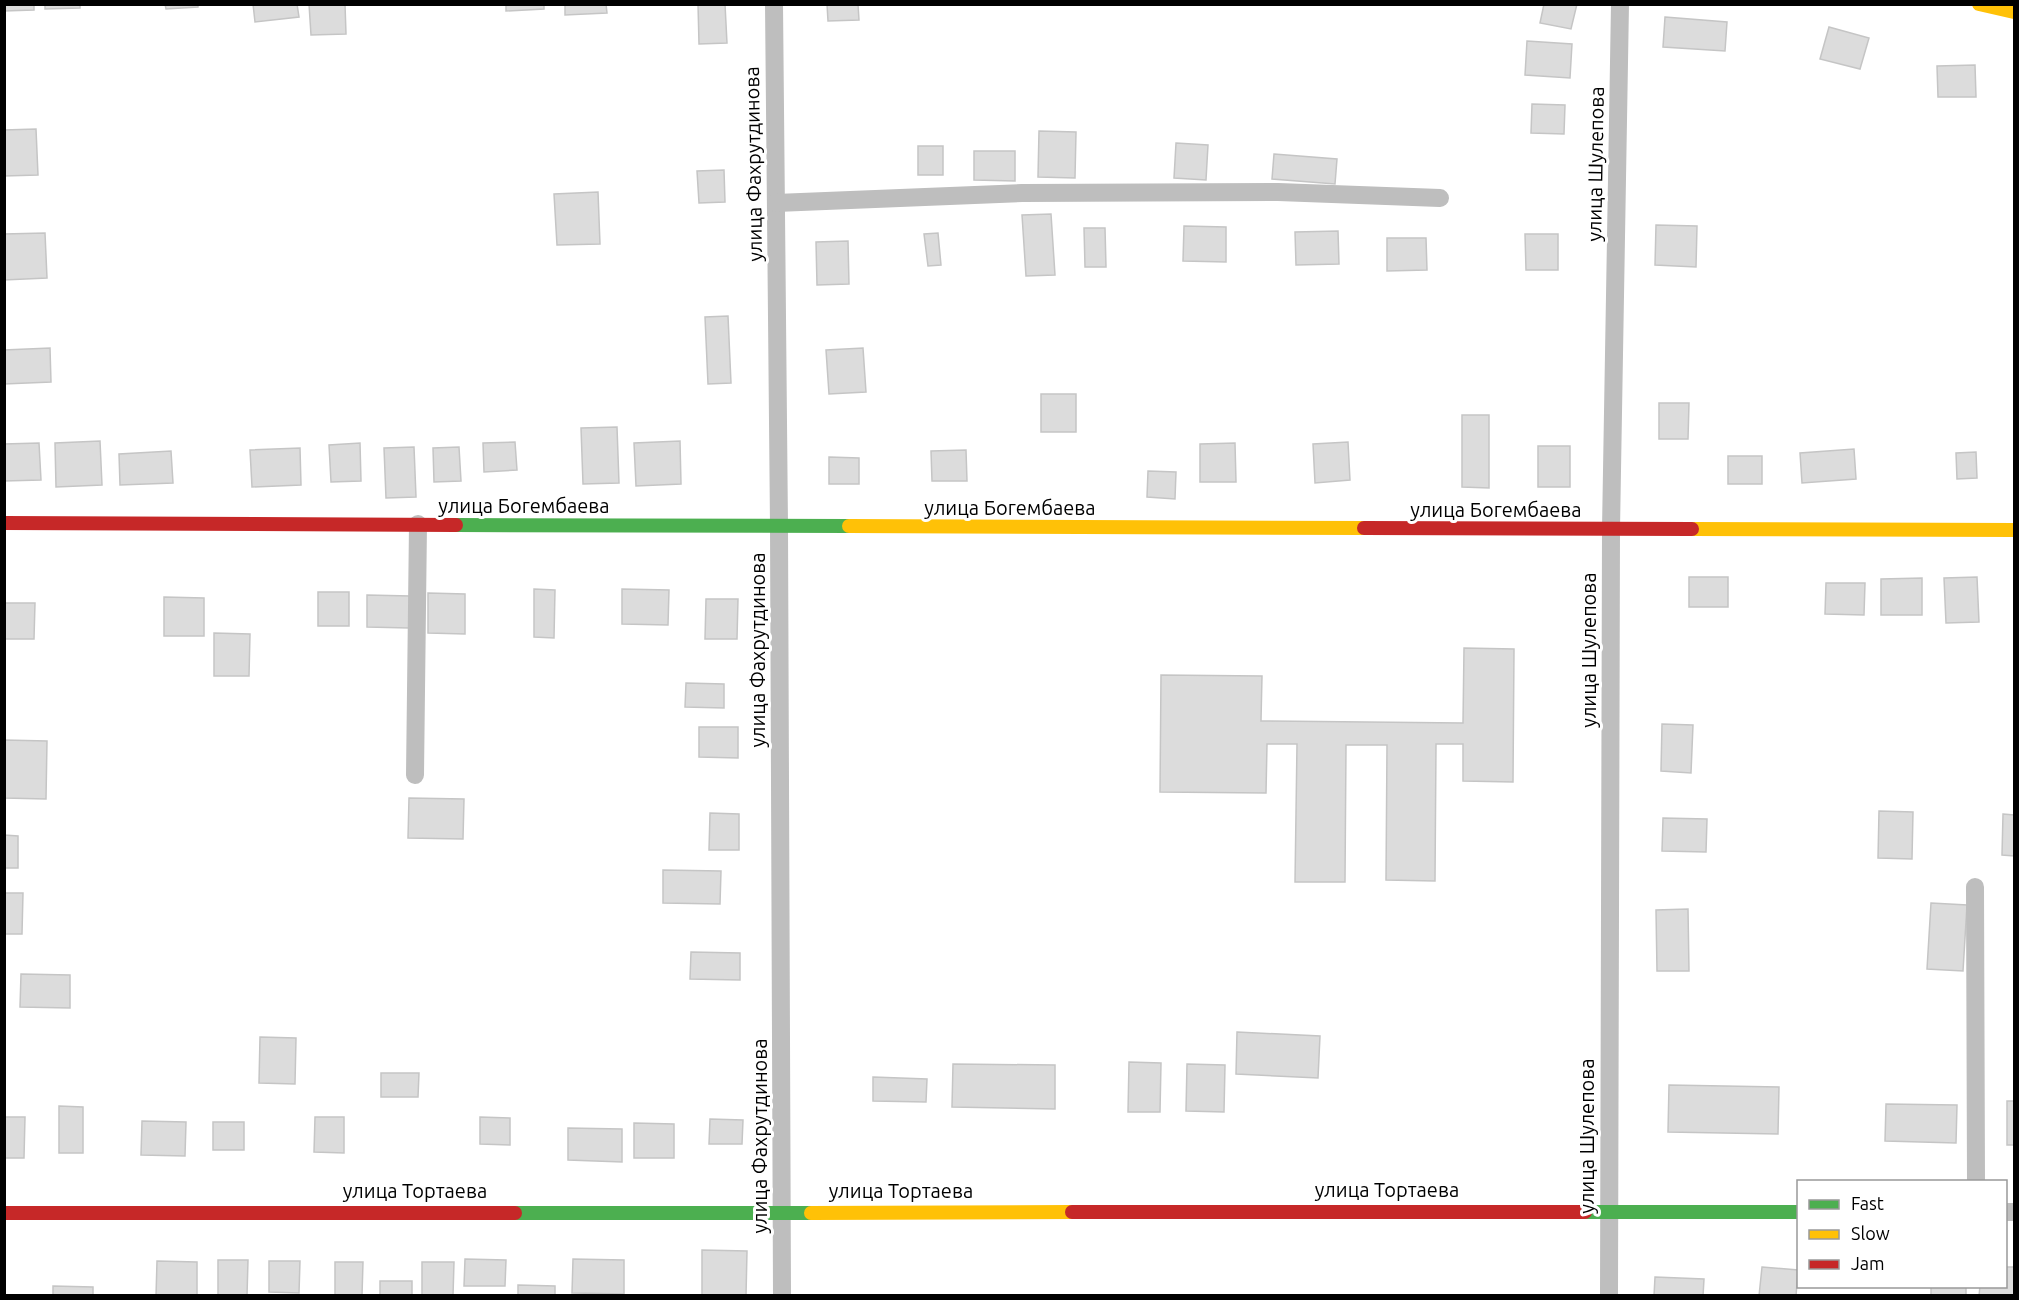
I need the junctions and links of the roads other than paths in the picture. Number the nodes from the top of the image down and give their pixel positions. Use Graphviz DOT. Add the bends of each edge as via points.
graph roads {
  1 [pos="774,4"];
  2 [pos="1620,4"];
  3 [pos="1979,4"];
  4 [pos="2014,12"];
  5 [pos="1440,198"];
  6 [pos="776,203"];
  7 [pos="4,523"];
  8 [pos="418,524"];
  9 [pos="779,526"];
  10 [pos="1611,529"];
  11 [pos="2014,530"];
  12 [pos="415,775"];
  13 [pos="1975,887"];
  14 [pos="1976,1180"];
  15 [pos="782,1212"];
  16 [pos="1609,1212"];
  17 [pos="1797,1212"];
  18 [pos="4,1213"];
  19 [pos="782,1296"];
  20 [pos="1609,1296"];
  1 -- 6 [label="street, улица Фахрутдинова"];
  2 -- 10 [label="street, улица Шулепова"];
  3 -- 4 [label="street"];
  5 -- 6 [label="street" via="1278,192 1034,193"];
  6 -- 9 [label="street, улица Фахрутдинова"];
  7 -- 8 [label="street, улица Богембаева"];
  8 -- 9 [label="street, улица Богембаева"];
  8 -- 12 [label="street"];
  9 -- 10 [label="street, улица Богембаева"];
  9 -- 15 [label="street, улица Фахрутдинова"];
  10 -- 11 [label="street, улица Богембаева"];
  10 -- 16 [label="street, улица Шулепова"];
  13 -- 14 [label="street"];
  15 -- 16 [label="street, улица Тортаева"];
  15 -- 18 [label="street, улица Тортаева"];
  15 -- 19 [label="street, улица Фахрутдинова"];
  16 -- 17 [label="street, улица Тортаева"];
  16 -- 20 [label="street, улица Шулепова"];
}
